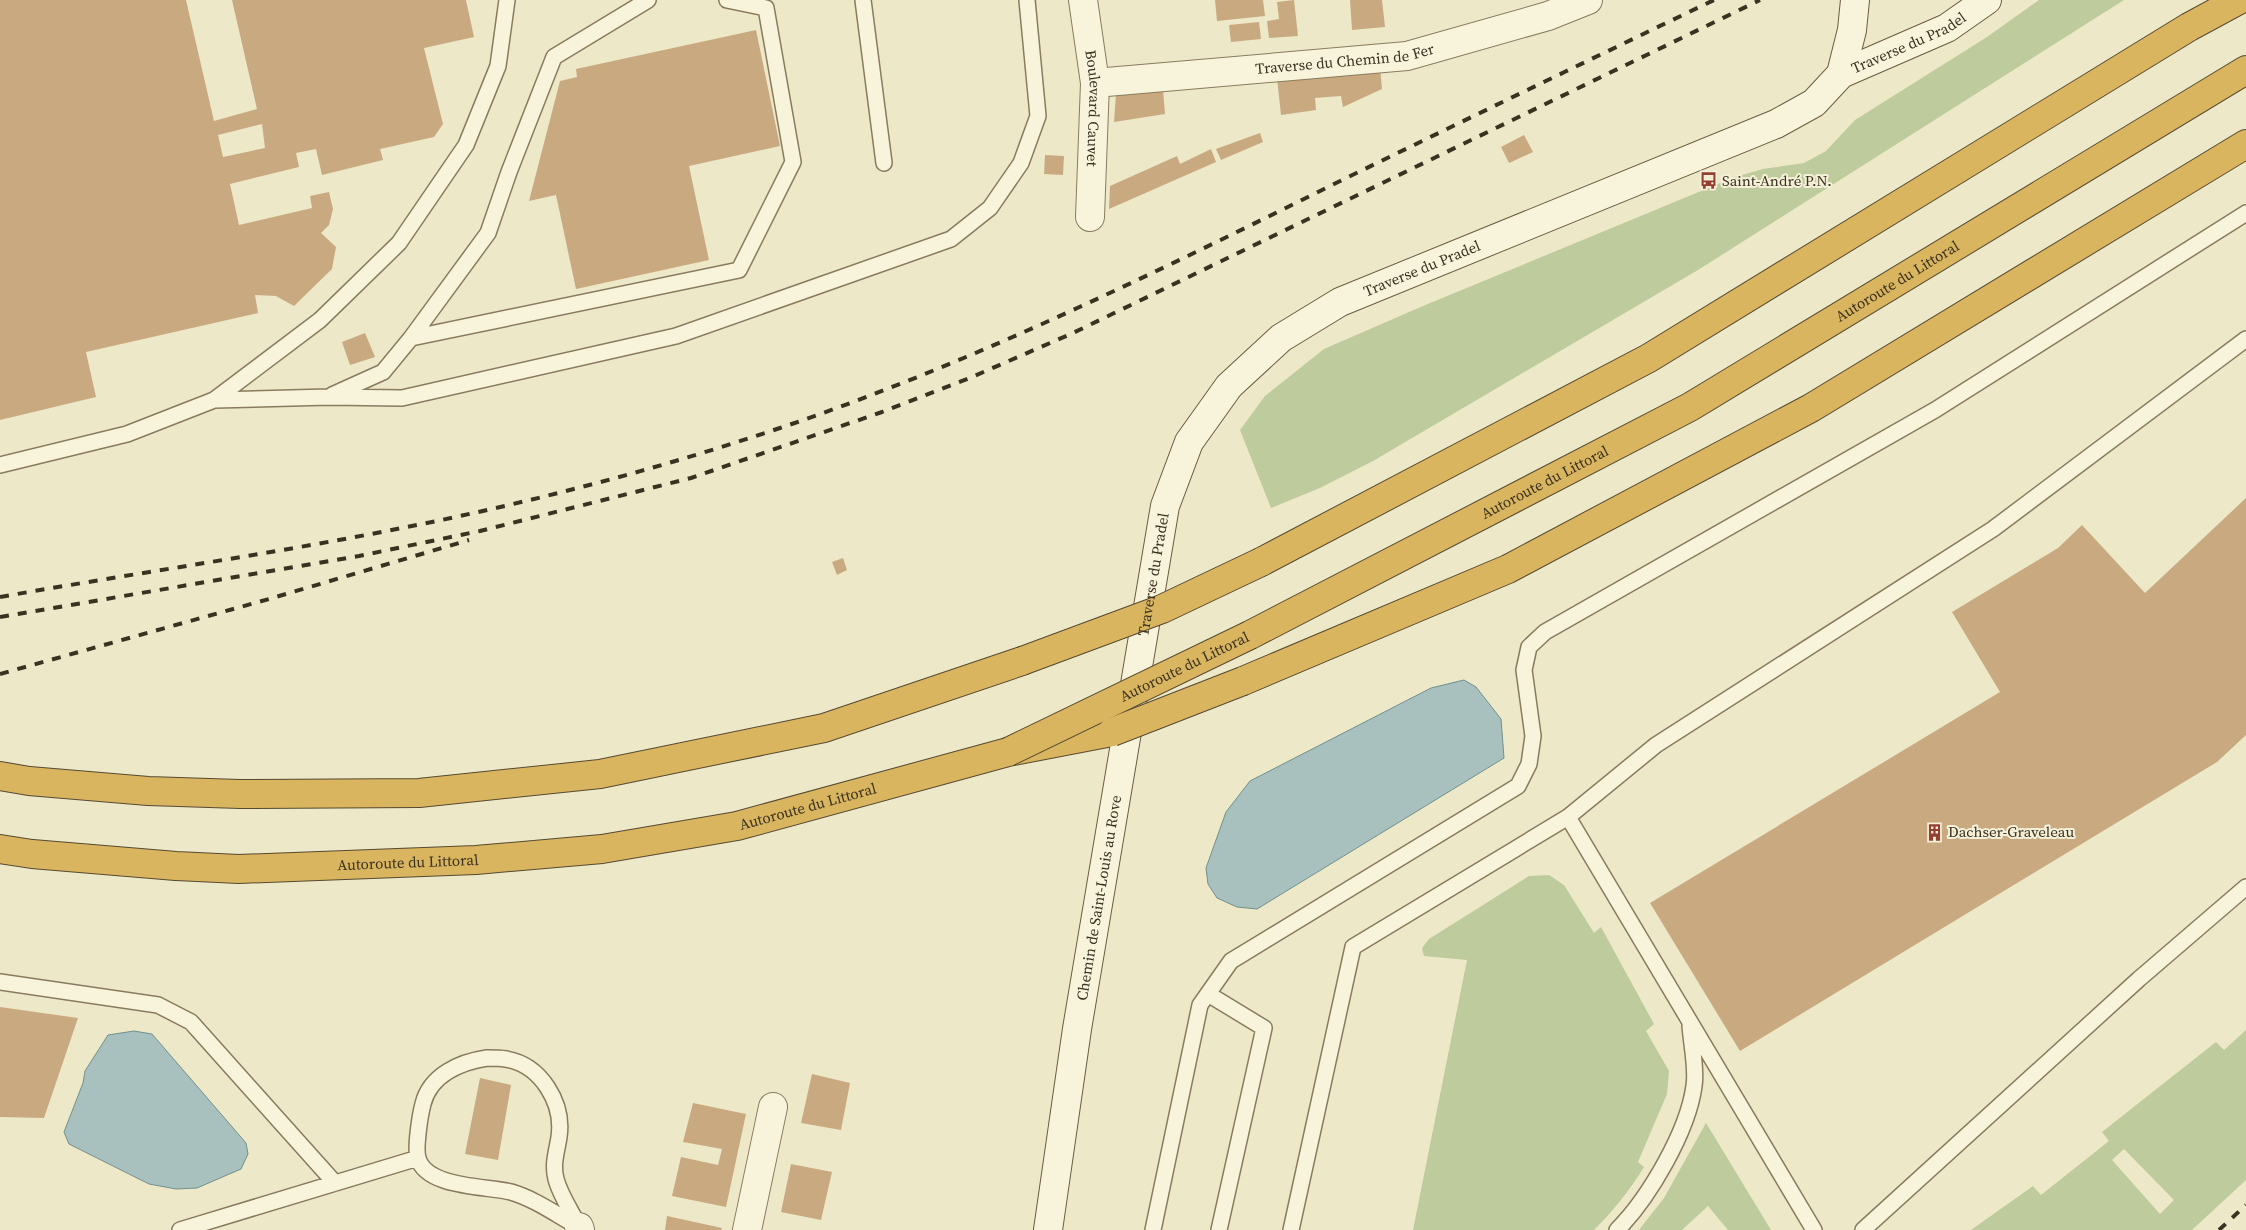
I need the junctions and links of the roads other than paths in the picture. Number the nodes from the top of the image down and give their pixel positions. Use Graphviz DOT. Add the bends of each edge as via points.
graph roads {
  1 [pos="507,0"];
  2 [pos="648,0"];
  3 [pos="727,0"];
  4 [pos="864,0"];
  5 [pos="1027,0"];
  6 [pos="1083,0"];
  7 [pos="1588,0"];
  8 [pos="1855,0"];
  9 [pos="1988,0"];
  10 [pos="2224,0"];
  11 [pos="2239,0"];
  12 [pos="2189,27"];
  13 [pos="2246,70"];
  14 [pos="1841,74"];
  15 [pos="1095,83"];
  16 [pos="2246,144"];
  17 [pos="884,163"];
  18 [pos="2246,213"];
  19 [pos="1090,217"];
  20 [pos="411,338"];
  21 [pos="2246,339"];
  22 [pos="329,397"];
  23 [pos="214,400"];
  24 [pos="0,465"];
  25 [pos="1008,752"];
  26 [pos="1121,767"];
  27 [pos="0,776"];
  28 [pos="1568,817"];
  29 [pos="0,849"];
  30 [pos="2246,887"];
  31 [pos="0,982"];
  32 [pos="1208,994"];
  33 [pos="1690,1021"];
  34 [pos="1077,1030"];
  35 [pos="773,1107"];
  36 [pos="418,1158"];
  37 [pos="335,1183"];
  38 [pos="580,1229"];
  39 [pos="180,1230"];
  40 [pos="747,1230"];
  41 [pos="1029,1230"];
  42 [pos="1048,1230"];
  43 [pos="1153,1230"];
  44 [pos="1219,1230"];
  45 [pos="1291,1230"];
  46 [pos="1617,1230"];
  47 [pos="1814,1230"];
  48 [pos="1863,1230"];
  1 -- 23 [label="lane" via="498,66 466,145 399,243 320,320"];
  2 -- 20 [label="lane" via="554,57 488,233"];
  3 -- 20 [label="lane" via="766,8 793,162 738,270"];
  4 -- 17 [label="lane"];
  5 -- 22 [label="lane" via="1038,116 1021,163 990,208 951,239 676,336 402,398"];
  6 -- 15 [label="main road, Boulevard Cauvet"];
  7 -- 15 [label="main road, Traverse du Chemin de Fer" via="1548,16 1407,56"];
  8 -- 14 [label="main road" via="1852,30"];
  9 -- 14 [label="main road, Traverse du Pradel" via="1947,28"];
  10 -- 12 [label="highway"];
  11 -- 12 [label="highway"];
  12 -- 27 [label="highway, bridge" via="1649,358 1261,562 1162,610 1022,661 824,728 600,774 419,793 240,794 148,791"];
  13 -- 25 [label="highway, Autoroute du Littoral, bridge" via="1690,407 1250,635"];
  14 -- 26 [label="main road, Traverse du Pradel" via="1814,103 1776,124 1340,302 1281,338 1229,386 1188,442 1165,506"];
  15 -- 19 [label="main road, Boulevard Cauvet"];
  16 -- 25 [label="highway, bridge" via="1811,408 1508,569 1244,682 1112,732"];
  18 -- 32 [label="lane" via="1935,410 1545,632 1529,647 1524,670 1533,736 1529,764 1518,786 1231,962"];
  20 -- 22 [label="lane" via="383,372"];
  21 -- 28 [label="lane" via="1993,530 1656,745"];
  22 -- 23 [label="lane"];
  23 -- 24 [label="lane" via="127,434"];
  25 -- 29 [label="highway, Autoroute du Littoral" via="738,826 602,849 476,860 239,869"];
  26 -- 34 [label="main road, Chemin de Saint-Louis au Rove"];
  28 -- 33 [label="lane"];
  28 -- 45 [label="lane" via="1353,947"];
  30 -- 48 [label="lane" via="2139,979"];
  31 -- 37 [label="lane" via="158,1005 190,1022"];
  32 -- 43 [label="lane" via="1200,1005"];
  32 -- 44 [label="lane" via="1264,1028"];
  33 -- 46 [label="lane" via="1694,1086 1678,1140 1634,1213"];
  33 -- 47 [label="lane"];
  34 -- 41 [label="main road, Chemin de Saint-Louis au Rove"];
  34 -- 42 [label="main road, Chemin de Saint-Louis au Rove"];
  35 -- 40 [label="main road"];
  36 -- 37 [label="lane"];
  36 -- 38 [label="lane" via="436,1178 511,1192 543,1206"];
  36 -- 38 [label="lane" via="420,1119 431,1084 447,1071 469,1061 507,1059 523,1066 536,1074 553,1096 560,1116 554,1156 556,1179"];
  37 -- 39 [label="lane"];
}
